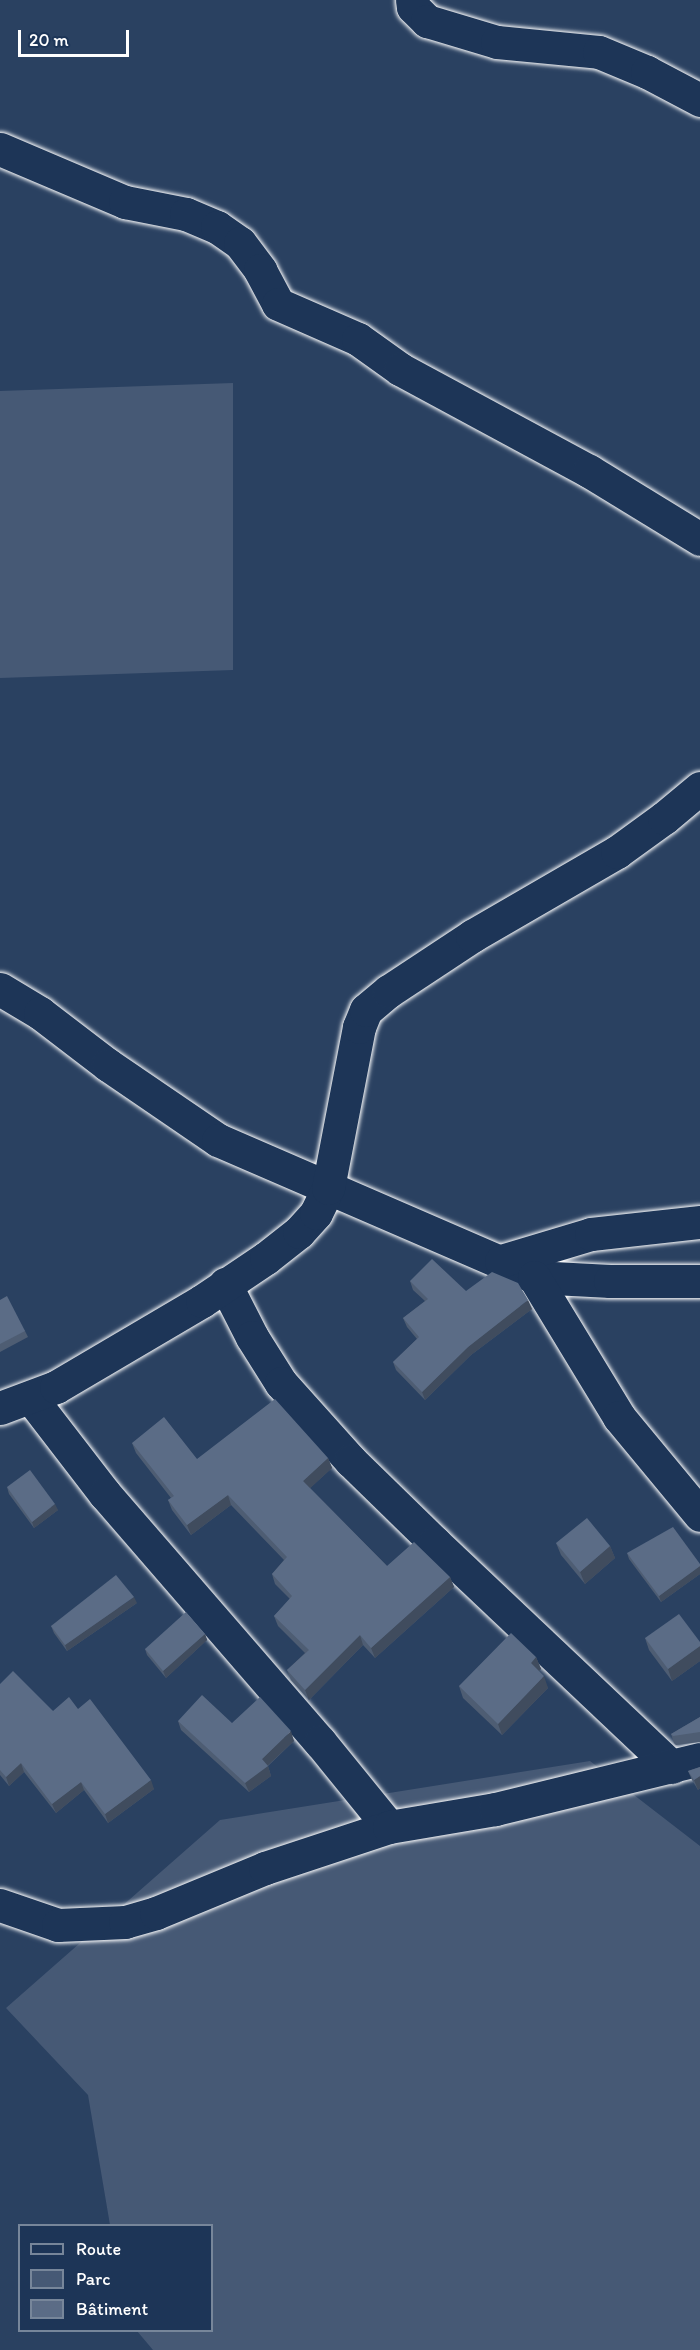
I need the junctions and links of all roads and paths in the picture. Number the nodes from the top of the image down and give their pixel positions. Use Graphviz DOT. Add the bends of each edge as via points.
graph roads {
  1 [pos="412,0"];
  2 [pos="700,100"];
  3 [pos="0,149"];
  4 [pos="700,539"];
  5 [pos="700,788"];
  6 [pos="0,988"];
  7 [pos="328,1188"];
  8 [pos="700,1222"];
  9 [pos="501,1261"];
  10 [pos="534,1277"];
  11 [pos="700,1281"];
  12 [pos="225,1284"];
  13 [pos="31,1398"];
  14 [pos="0,1408"];
  15 [pos="700,1515"];
  16 [pos="686,1763"];
  17 [pos="388,1827"];
  18 [pos="0,1905"];
  1 -- 2 [label="street" via="413,7 427,21 496,42 599,52"];
  3 -- 4 [label="street" via="125,202 186,214 217,227 240,243 278,304 358,339 400,369 589,471"];
  5 -- 7 [label="street" via="617,852 472,936 366,1010 359,1027"];
  6 -- 7 [label="street" via="218,1140"];
  7 -- 9 [label="street"];
  7 -- 12 [label="street" via="316,1213 299,1232"];
  8 -- 9 [label="street" via="591,1234"];
  9 -- 10 [label="street"];
  10 -- 11 [label="street"];
  10 -- 15 [label="street" via="619,1417"];
  12 -- 13 [label="street" via="56,1387"];
  12 -- 16 [label="street" via="281,1383 351,1461 469,1576"];
  13 -- 14 [label="street"];
  13 -- 17 [label="street" via="105,1494 320,1742"];
  16 -- 17 [label="street" via="495,1809"];
  17 -- 18 [label="street" via="265,1868 125,1922 58,1925"];
}
